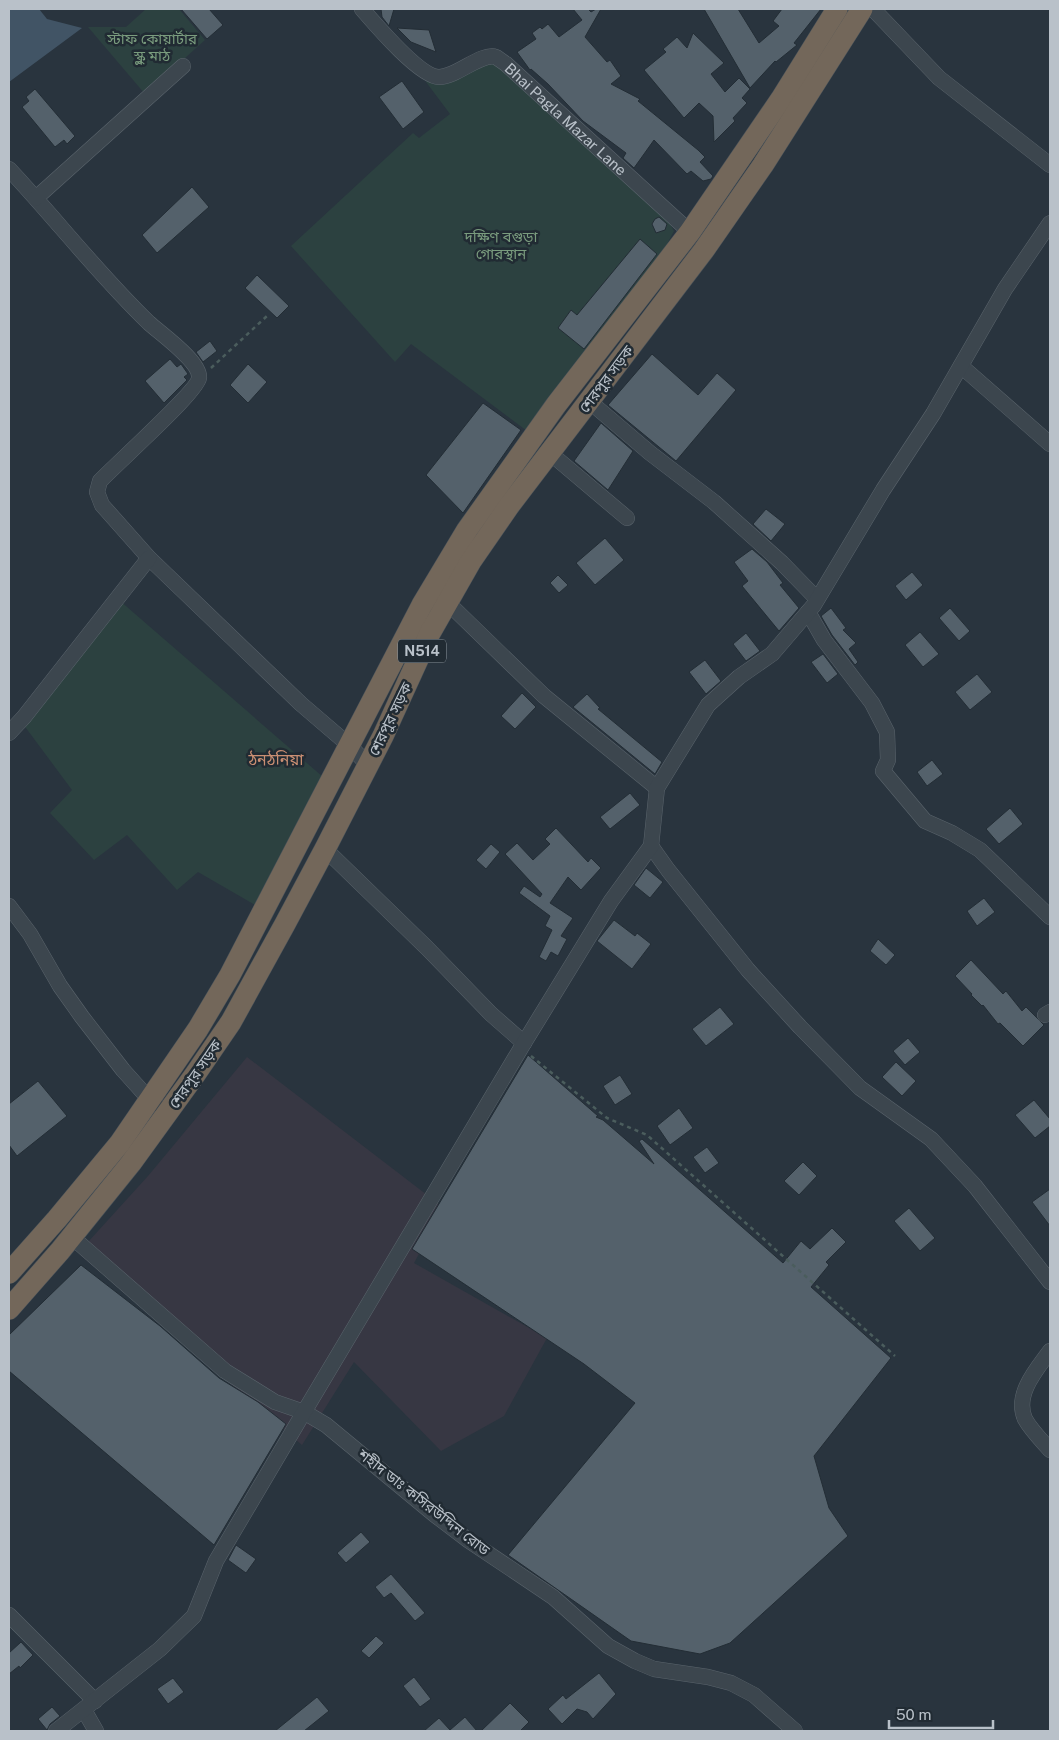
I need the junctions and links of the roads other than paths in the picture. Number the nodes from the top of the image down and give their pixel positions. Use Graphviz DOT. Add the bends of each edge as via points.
graph roads {
  1 [pos="362,9"];
  2 [pos="837,9"];
  3 [pos="862,9"];
  4 [pos="873,9"];
  5 [pos="183,66"];
  6 [pos="1050,165"];
  7 [pos="9,169"];
  8 [pos="36,198"];
  9 [pos="1050,224"];
  10 [pos="690,232"];
  11 [pos="961,366"];
  12 [pos="589,401"];
  13 [pos="1050,444"];
  14 [pos="550,453"];
  15 [pos="626,518"];
  16 [pos="148,558"];
  17 [pos="447,602"];
  18 [pos="812,605"];
  19 [pos="9,733"];
  20 [pos="350,746"];
  21 [pos="368,765"];
  22 [pos="657,788"];
  23 [pos="651,846"];
  24 [pos="325,849"];
  25 [pos="9,906"];
  26 [pos="1050,917"];
  27 [pos="522,1045"];
  28 [pos="149,1099"];
  29 [pos="168,1113"];
  30 [pos="72,1237"];
  31 [pos="9,1273"];
  32 [pos="1050,1282"];
  33 [pos="9,1309"];
  34 [pos="1050,1351"];
  35 [pos="304,1412"];
  36 [pos="1050,1450"];
  37 [pos="9,1615"];
  38 [pos="90,1705"];
  39 [pos="56,1731"];
  40 [pos="96,1731"];
  41 [pos="794,1731"];
  1 -- 10 [label="street, Bhai Pagla Mazar Lane" via="395,46 428,74 438,77 450,74 484,58 495,57 506,64"];
  2 -- 10 [label="highway, শেরপুর সড়ক / N514" via="781,99"];
  3 -- 12 [label="highway, শেরপুর সড়ক / N514" via="704,250"];
  4 -- 6 [label="street" via="939,78"];
  5 -- 8 [label="street"];
  7 -- 8 [label="street"];
  8 -- 16 [label="street" via="111,283 199,371 199,379 186,398 100,481 97,492 102,505"];
  9 -- 11 [label="street" via="1005,289"];
  10 -- 20 [label="highway, শেরপুর সড়ক / N514" via="556,405 467,530 422,605"];
  11 -- 13 [label="street"];
  11 -- 18 [label="street"];
  12 -- 14 [label="highway, শেরপুর সড়ক / N514"];
  12 -- 18 [label="street" via="714,502 782,562"];
  14 -- 15 [label="street"];
  14 -- 17 [label="highway, শেরপুর সড়ক / N514" via="509,506"];
  16 -- 19 [label="street"];
  16 -- 20 [label="street" via="301,704"];
  17 -- 21 [label="highway, শেরপুর সড়ক / N514"];
  17 -- 22 [label="street" via="544,696"];
  18 -- 22 [label="street" via="772,654 739,677 708,705"];
  18 -- 26 [label="street" via="824,640 872,703 887,732 888,760 882,771 925,821 980,850"];
  20 -- 21 [label="street"];
  20 -- 28 [label="highway, শেরপুর সড়ক / N514" via="230,975 198,1029"];
  21 -- 24 [label="highway, শেরপুর সড়ক / N514"];
  22 -- 23 [label="street"];
  23 -- 27 [label="street" via="612,901"];
  23 -- 32 [label="street" via="761,984 860,1088 931,1139 975,1186"];
  24 -- 27 [label="street"];
  24 -- 29 [label="highway, শেরপুর সড়ক / N514" via="231,1022"];
  25 -- 28 [label="street" via="71,1002"];
  27 -- 35 [label="street"];
  28 -- 29 [label="street"];
  28 -- 31 [label="highway, শেরপুর সড়ক / N514" via="101,1167"];
  29 -- 30 [label="highway, শেরপুর সড়ক / N514"];
  30 -- 33 [label="highway, শেরপুর সড়ক / N514"];
  30 -- 35 [label="street, শহীদ ডাঃ কসিরউদ্দিন রোড" via="225,1371 275,1402"];
  34 -- 36 [label="street" via="1029,1379 1023,1402 1025,1418"];
  35 -- 38 [label="street" via="216,1561 194,1616 160,1649"];
  35 -- 41 [label="street, শহীদ ডাঃ কসিরউদ্দিন রোড" via="326,1425 435,1515 553,1597 608,1646 654,1669 731,1683 754,1695"];
  37 -- 38 [label="street"];
  38 -- 39 [label="street"];
  38 -- 40 [label="street"];
}
